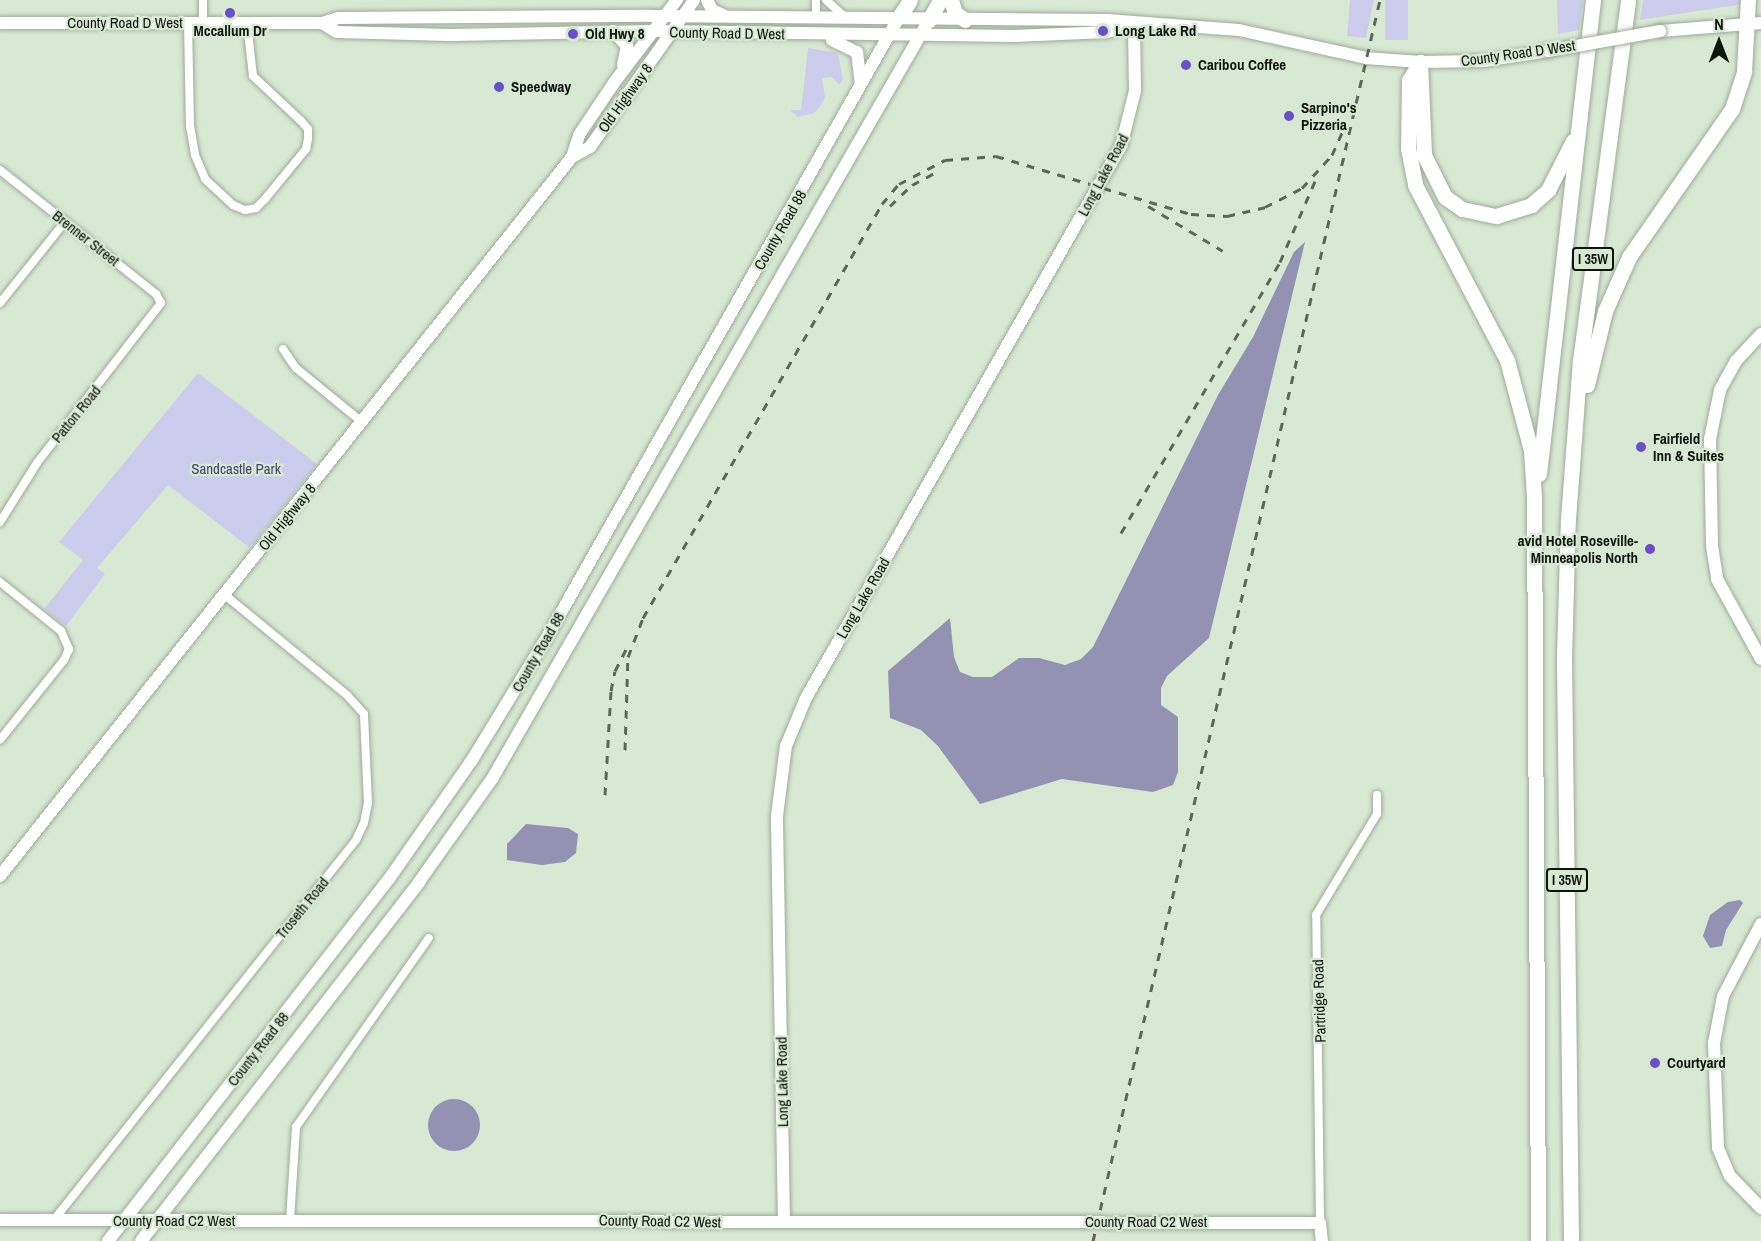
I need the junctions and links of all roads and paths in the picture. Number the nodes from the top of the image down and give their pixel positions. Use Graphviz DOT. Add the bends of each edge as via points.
graph roads {
  1 [pos="203,0"];
  2 [pos="677,0"];
  3 [pos="694,0"];
  4 [pos="707,0"];
  5 [pos="816,0"];
  6 [pos="826,0"];
  7 [pos="910,0"];
  8 [pos="940,0"];
  9 [pos="951,0"];
  10 [pos="1593,0"];
  11 [pos="1628,0"];
  12 [pos="1748,0"];
  13 [pos="665,16"];
  14 [pos="728,16"];
  15 [pos="816,16"];
  16 [pos="682,17"];
  17 [pos="899,17"];
  18 [pos="846,18"];
  19 [pos="929,20"];
  20 [pos="966,20"];
  21 [pos="0,23"];
  22 [pos="188,23"];
  23 [pos="203,23"];
  24 [pos="247,23"];
  25 [pos="322,23"];
  26 [pos="1753,23"];
  27 [pos="1134,24"];
  28 [pos="654,31"];
  29 [pos="614,32"];
  30 [pos="673,32"];
  31 [pos="820,35"];
  32 [pos="889,36"];
  33 [pos="921,36"];
  34 [pos="1420,62"];
  35 [pos="616,80"];
  36 [pos="860,87"];
  37 [pos="1578,131"];
  38 [pos="572,156"];
  39 [pos="0,171"];
  40 [pos="65,222"];
  41 [pos="0,303"];
  42 [pos="158,311"];
  43 [pos="1761,334"];
  44 [pos="282,349"];
  45 [pos="362,422"];
  46 [pos="1534,518"];
  47 [pos="1568,519"];
  48 [pos="0,522"];
  49 [pos="0,582"];
  50 [pos="225,595"];
  51 [pos="1761,659"];
  52 [pos="0,740"];
  53 [pos="1377,795"];
  54 [pos="0,876"];
  55 [pos="1761,924"];
  56 [pos="429,938"];
  57 [pos="1761,1208"];
  58 [pos="0,1220"];
  59 [pos="290,1220"];
  60 [pos="53,1221"];
  61 [pos="124,1221"];
  62 [pos="157,1221"];
  63 [pos="784,1222"];
  64 [pos="1320,1223"];
  65 [pos="108,1241"];
  66 [pos="141,1241"];
  67 [pos="1322,1241"];
  68 [pos="1538,1241"];
  69 [pos="1571,1241"];
  1 -- 23 [label="street"];
  2 -- 13 [label="main road, Old Highway 8"];
  3 -- 16 [label="main road, Old Highway 8"];
  4 -- 14 [label="main road" via="712,10"];
  5 -- 15 [label="street"];
  6 -- 18 [label="street"];
  7 -- 17 [label="highway"];
  8 -- 19 [label="highway"];
  9 -- 20 [label="highway" via="955,13"];
  10 -- 37 [label="highway, I 35W"];
  11 -- 47 [label="highway, I 35W" via="1580,361"];
  12 -- 26 [label="highway"];
  13 -- 16 [label="main road, County Road D West"];
  13 -- 25 [label="main road, County Road D West" via="338,18"];
  13 -- 28 [label="main road, Old Highway 8"];
  14 -- 15 [label="main road, County Road D West"];
  14 -- 16 [label="main road, County Road D West"];
  15 -- 18 [label="main road, County Road D West"];
  16 -- 30 [label="main road, Old Highway 8"];
  17 -- 18 [label="main road, County Road D West"];
  17 -- 19 [label="main road, County Road D West"];
  17 -- 32 [label="main road, County Road 88"];
  19 -- 20 [label="main road, County Road D West"];
  19 -- 33 [label="main road, County Road 88"];
  20 -- 27 [label="main road, County Road D West" via="1107,20"];
  21 -- 22 [label="main road, County Road D West"];
  22 -- 23 [label="main road, County Road D West"];
  22 -- 24 [label="street" via="190,126 195,155 205,178 233,205 245,210 256,208 265,199 306,149 308,139 308,129 253,76"];
  23 -- 24 [label="main road, County Road D West"];
  24 -- 25 [label="main road, County Road D West"];
  25 -- 29 [label="main road, County Road D West" via="337,33"];
  26 -- 34 [label="main road, County Road D West, bridge" via="1660,31 1483,61"];
  26 -- 47 [label="highway" via="1732,109 1642,234 1605,311 1590,369"];
  27 -- 33 [label="main road, County Road D West" via="1107,32"];
  27 -- 34 [label="main road, County Road D West" via="1239,30 1366,58"];
  27 -- 63 [label="main road, Long Lake Road" via="1134,91 1121,146 806,698 786,746 777,816"];
  28 -- 29 [label="main road, County Road D West"];
  28 -- 30 [label="main road, County Road D West"];
  28 -- 35 [label="main road, Old Highway 8"];
  29 -- 35 [label="main road" via="628,52"];
  30 -- 31 [label="main road, County Road D West"];
  30 -- 38 [label="main road, Old Highway 8" via="590,147"];
  31 -- 32 [label="main road, County Road D West"];
  31 -- 36 [label="main road" via="857,52"];
  32 -- 33 [label="main road, County Road D West"];
  32 -- 36 [label="main road, County Road 88"];
  33 -- 62 [label="main road, County Road 88" via="492,778 419,882"];
  34 -- 37 [label="highway" via="1424,154 1445,197 1462,209 1496,216 1531,205 1548,190"];
  34 -- 46 [label="highway" via="1409,80 1410,166 1422,202 1507,360 1531,450"];
  35 -- 38 [label="main road, Old Highway 8" via="579,135"];
  36 -- 61 [label="main road, County Road 88" via="546,639 472,759 383,887"];
  37 -- 46 [label="highway, I 35W"];
  38 -- 45 [label="main road, Old Highway 8"];
  39 -- 40 [label="street, Brenner Street"];
  40 -- 41 [label="street"];
  40 -- 42 [label="street, Brenner Street" via="156,294 161,303"];
  42 -- 48 [label="street, Patton Road" via="37,463"];
  43 -- 51 [label="main road" via="1736,362 1719,390 1710,439 1712,546 1717,579"];
  44 -- 45 [label="street" via="296,368"];
  45 -- 50 [label="main road, Old Highway 8"];
  46 -- 68 [label="highway, I 35W"];
  47 -- 69 [label="highway, I 35W" via="1564,679"];
  49 -- 52 [label="street" via="66,636 69,649"];
  50 -- 54 [label="main road, Old Highway 8"];
  50 -- 60 [label="street, Troseth Road" via="347,695 363,714 368,803 364,823 356,840"];
  53 -- 64 [label="street, Partridge Road" via="1377,814 1316,915"];
  55 -- 57 [label="main road" via="1723,996 1714,1043 1718,1148 1730,1176"];
  56 -- 59 [label="street" via="296,1127"];
  58 -- 60 [label="main road, County Road C2 West"];
  59 -- 62 [label="main road, County Road C2 West"];
  59 -- 63 [label="main road, County Road C2 West"];
  60 -- 61 [label="main road, County Road C2 West"];
  61 -- 62 [label="main road, County Road C2 West"];
  61 -- 65 [label="main road, County Road 88"];
  62 -- 66 [label="main road, County Road 88"];
  63 -- 64 [label="main road, County Road C2 West"];
  64 -- 67 [label="main road"];
}
